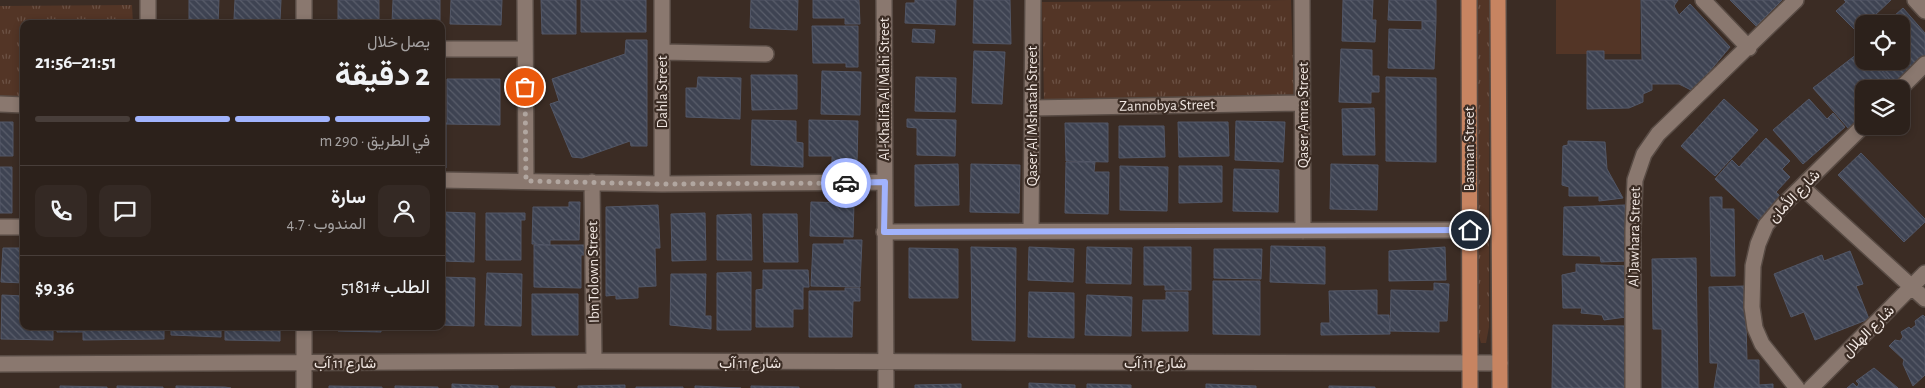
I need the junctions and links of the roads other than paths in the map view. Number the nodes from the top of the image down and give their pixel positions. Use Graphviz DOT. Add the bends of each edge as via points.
graph roads {
  1 [pos="148,0"];
  2 [pos="304,0"];
  3 [pos="525,0"];
  4 [pos="662,0"];
  5 [pos="884,0"];
  6 [pos="1033,0"];
  7 [pos="1302,0"];
  8 [pos="1469,0"];
  9 [pos="1498,0"];
  10 [pos="1703,0"];
  11 [pos="1796,0"];
  12 [pos="1915,0"];
  13 [pos="1925,11"];
  14 [pos="148,20"];
  15 [pos="304,20"];
  16 [pos="1749,48"];
  17 [pos="445,49"];
  18 [pos="525,50"];
  19 [pos="662,52"];
  20 [pos="766,54"];
  21 [pos="1925,64"];
  22 [pos="1909,80"];
  23 [pos="1302,103"];
  24 [pos="0,104"];
  25 [pos="20,105"];
  26 [pos="1032,108"];
  27 [pos="1855,134"];
  28 [pos="445,180"];
  29 [pos="526,181"];
  30 [pos="592,182"];
  31 [pos="885,182"];
  32 [pos="662,184"];
  33 [pos="1802,187"];
  34 [pos="0,227"];
  35 [pos="20,227"];
  36 [pos="1303,230"];
  37 [pos="1470,230"];
  38 [pos="1031,231"];
  39 [pos="884,232"];
  40 [pos="1925,273"];
  41 [pos="1912,288"];
  42 [pos="1925,299"];
  43 [pos="304,330"];
  44 [pos="594,362"];
  45 [pos="1471,363"];
  46 [pos="1500,363"];
  47 [pos="0,364"];
  48 [pos="304,364"];
  49 [pos="886,364"];
  50 [pos="304,388"];
  51 [pos="886,388"];
  52 [pos="1470,388"];
  53 [pos="1500,388"];
  54 [pos="1633,388"];
  55 [pos="1797,388"];
  56 [pos="1811,388"];
  1 -- 14 [label="street"];
  2 -- 15 [label="street"];
  3 -- 18 [label="street"];
  4 -- 19 [label="street, Dahla Street"];
  5 -- 31 [label="street, Al-Khalifa Al Mahi Street"];
  6 -- 26 [label="street, Qaser Al Mshatah Street"];
  7 -- 23 [label="street, Qaser Amra Street"];
  8 -- 37 [label="main road, Basman Street"];
  9 -- 46 [label="main road, Basman Street"];
  10 -- 16 [label="street"];
  11 -- 16 [label="street, Al Jawhara Street"];
  12 -- 13 [label="street"];
  16 -- 54 [label="street, Al Jawhara Street" via="1658,134 1644,154 1635,180"];
  17 -- 18 [label="street"];
  18 -- 29 [label="street"];
  19 -- 20 [label="street"];
  19 -- 32 [label="street, Dahla Street"];
  21 -- 22 [label="street"];
  23 -- 26 [label="street, Zannobya Street"];
  23 -- 36 [label="street, Qaser Amra Street"];
  24 -- 25 [label="street"];
  26 -- 38 [label="street, Qaser Al Mshatah Street"];
  27 -- 33 [label="street, شارع الأمان"];
  28 -- 29 [label="street"];
  29 -- 30 [label="street"];
  30 -- 32 [label="street"];
  30 -- 44 [label="street, Ibn Tolown Street"];
  31 -- 32 [label="street"];
  31 -- 39 [label="street, Al-Khalifa Al Mahi Street"];
  33 -- 41 [label="street"];
  33 -- 55 [label="street, شارع الأمان" via="1766,225 1753,266 1752,307 1756,328 1762,344"];
  34 -- 35 [label="street"];
  36 -- 37 [label="street"];
  36 -- 38 [label="street"];
  37 -- 45 [label="main road, Basman Street"];
  38 -- 39 [label="street"];
  39 -- 49 [label="street, Al-Khalifa Al Mahi Street"];
  40 -- 41 [label="street, شارع الهلال"];
  41 -- 42 [label="street"];
  41 -- 56 [label="street, شارع الهلال"];
  43 -- 48 [label="street"];
  44 -- 48 [label="street, شارع 11 آب"];
  44 -- 49 [label="street, شارع 11 آب"];
  45 -- 46 [label="street, شارع 11 آب"];
  45 -- 49 [label="street, شارع 11 آب"];
  45 -- 52 [label="main road, Basman Street"];
  46 -- 53 [label="main road, Basman Street"];
  47 -- 48 [label="street, شارع 11 آب"];
  48 -- 50 [label="street"];
  49 -- 51 [label="street, Al-Khalifa Al Mahi Street"];
}
